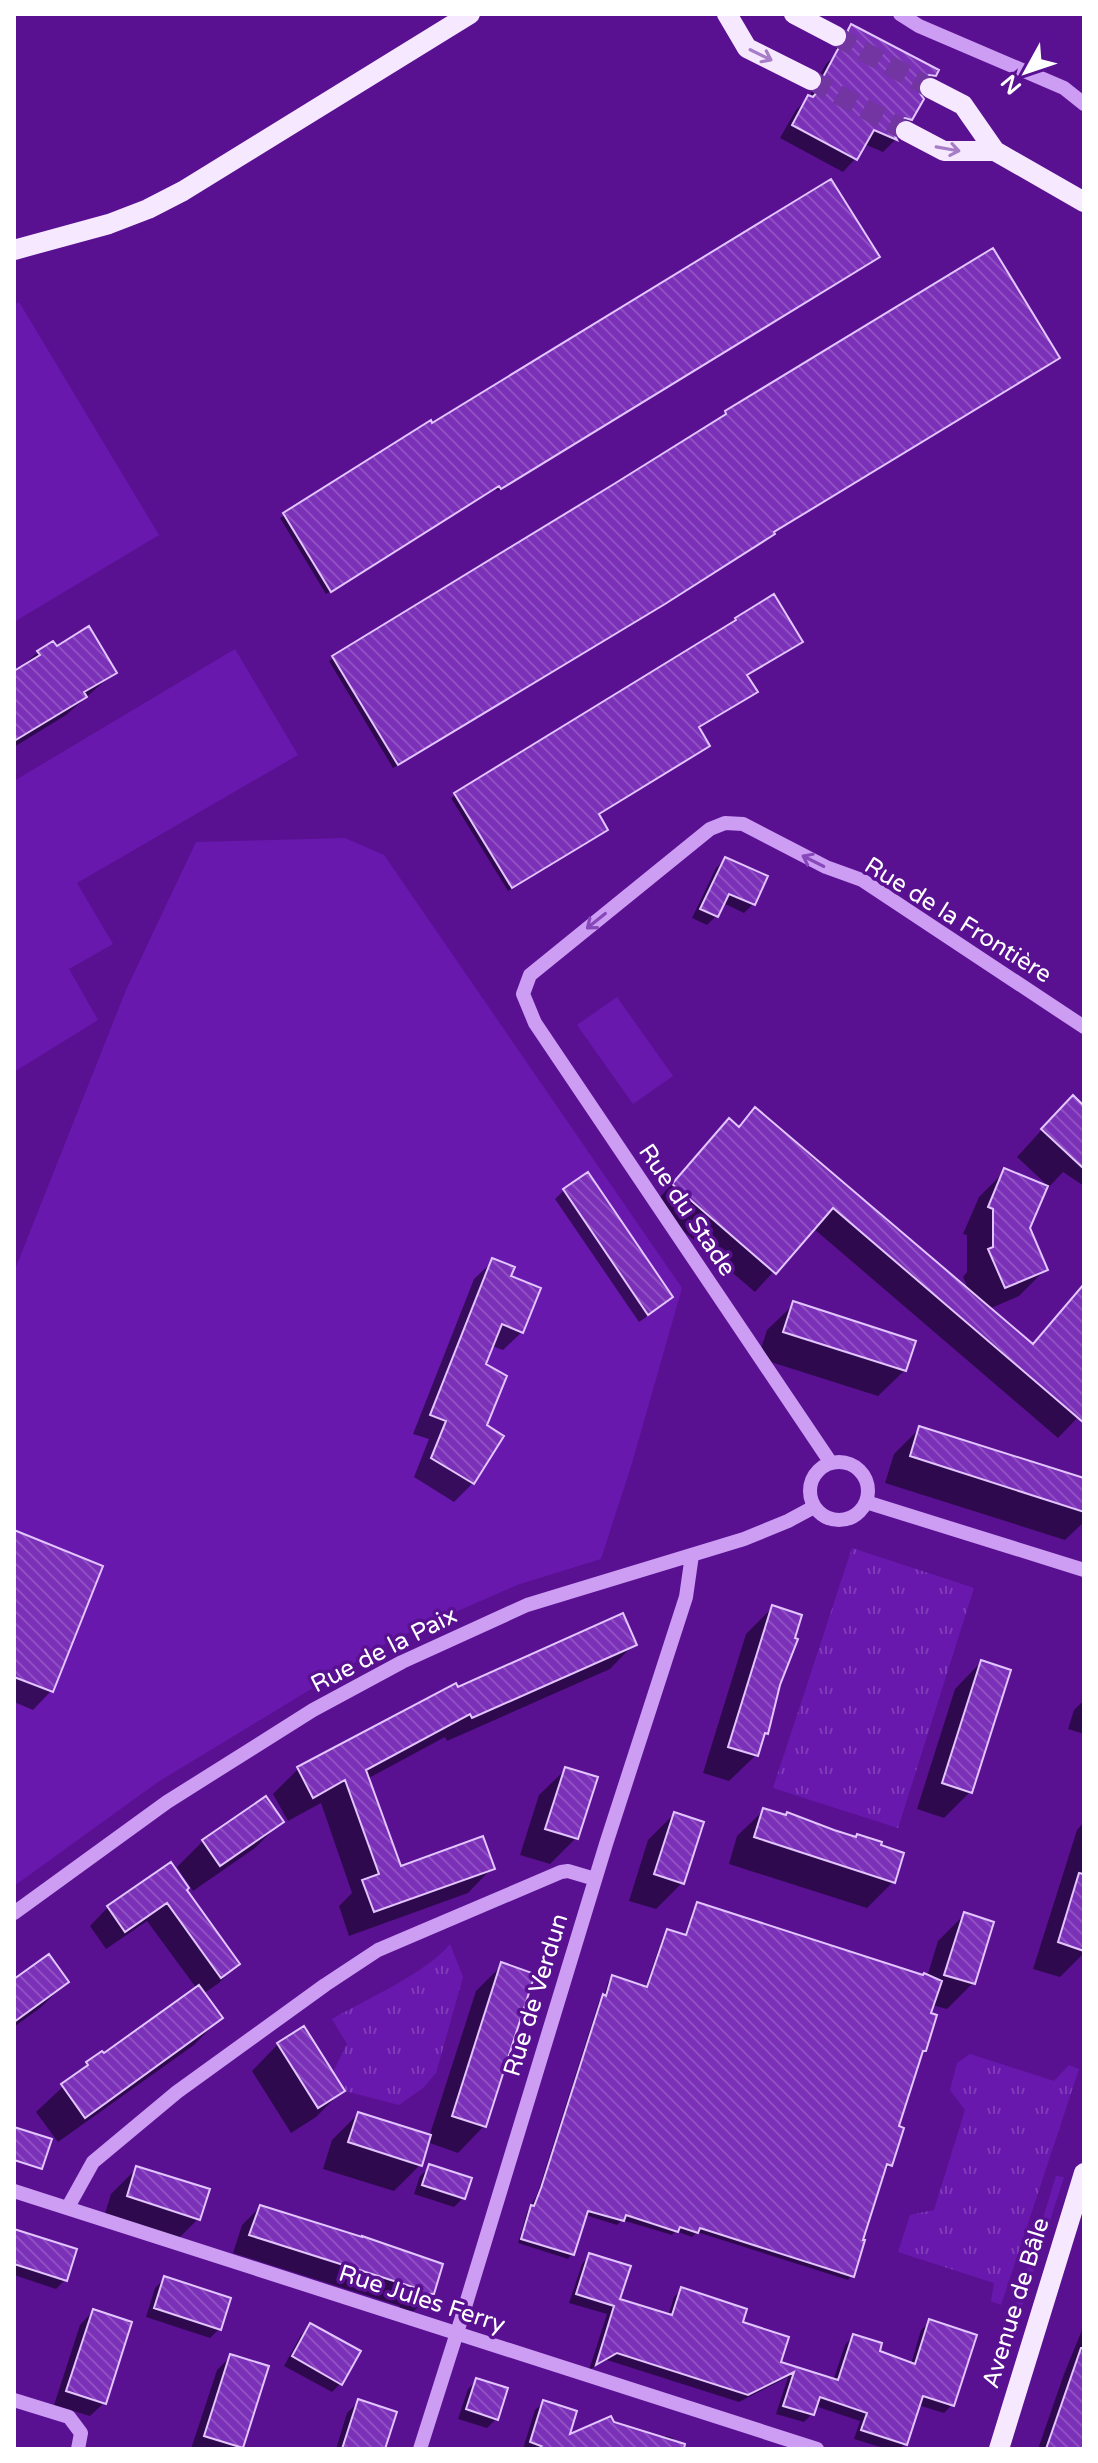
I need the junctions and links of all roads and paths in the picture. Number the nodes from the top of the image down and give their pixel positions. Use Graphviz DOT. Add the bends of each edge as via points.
graph roads {
  1 [pos="470,14"];
  2 [pos="727,14"];
  3 [pos="794,14"];
  4 [pos="900,14"];
  5 [pos="836,36"];
  6 [pos="811,80"];
  7 [pos="930,88"];
  8 [pos="1084,104"];
  9 [pos="906,131"];
  10 [pos="995,151"];
  11 [pos="1084,202"];
  12 [pos="14,250"];
  13 [pos="530,975"];
  14 [pos="1084,1027"];
  15 [pos="831,1463"];
  16 [pos="866,1502"];
  17 [pos="814,1507"];
  18 [pos="692,1555"];
  19 [pos="1084,1570"];
  20 [pos="595,1879"];
  21 [pos="14,1913"];
  22 [pos="1082,2186"];
  23 [pos="14,2191"];
  24 [pos="68,2207"];
  25 [pos="457,2333"];
  26 [pos="14,2400"];
  27 [pos="78,2449"];
  28 [pos="420,2449"];
  29 [pos="817,2449"];
  30 [pos="999,2449"];
  1 -- 12 [label="main road" via="160,203 109,224"];
  2 -- 6 [label="main road, one-way" via="747,48"];
  3 -- 5 [label="main road"];
  4 -- 8 [label="street" via="1064,88"];
  7 -- 10 [label="main road" via="963,105"];
  9 -- 10 [label="main road, one-way" via="944,151"];
  10 -- 11 [label="main road"];
  14 -- 13 [label="street, Rue de la Frontière, one-way" via="862,880 743,824 710,829"];
  13 -- 15 [label="street, Rue du Stade" via="523,994 535,1023"];
  15 -- 16 [label="street" via="857,1469 868,1490"];
  15 -- 17 [label="street" via="814,1475 810,1485"];
  16 -- 17 [label="street" via="854,1516 841,1520 827,1518"];
  16 -- 19 [label="street"];
  17 -- 18 [label="street, Rue de la Paix" via="744,1539"];
  18 -- 20 [label="street, Rue de Verdun" via="686,1597"];
  18 -- 21 [label="street, Rue de la Paix" via="527,1605 402,1662 313,1710 167,1802"];
  20 -- 24 [label="street" via="561,1872 378,1950 170,2098 93,2162"];
  20 -- 25 [label="street, Rue de Verdun"];
  22 -- 30 [label="main road, Avenue de Bâle"];
  23 -- 24 [label="street, Rue Jules Ferry"];
  24 -- 25 [label="street, Rue Jules Ferry"];
  25 -- 28 [label="street, Rue de Verdun"];
  25 -- 29 [label="street, Rue Jules Ferry"];
  26 -- 27 [label="street" via="69,2417 81,2433"];
}
